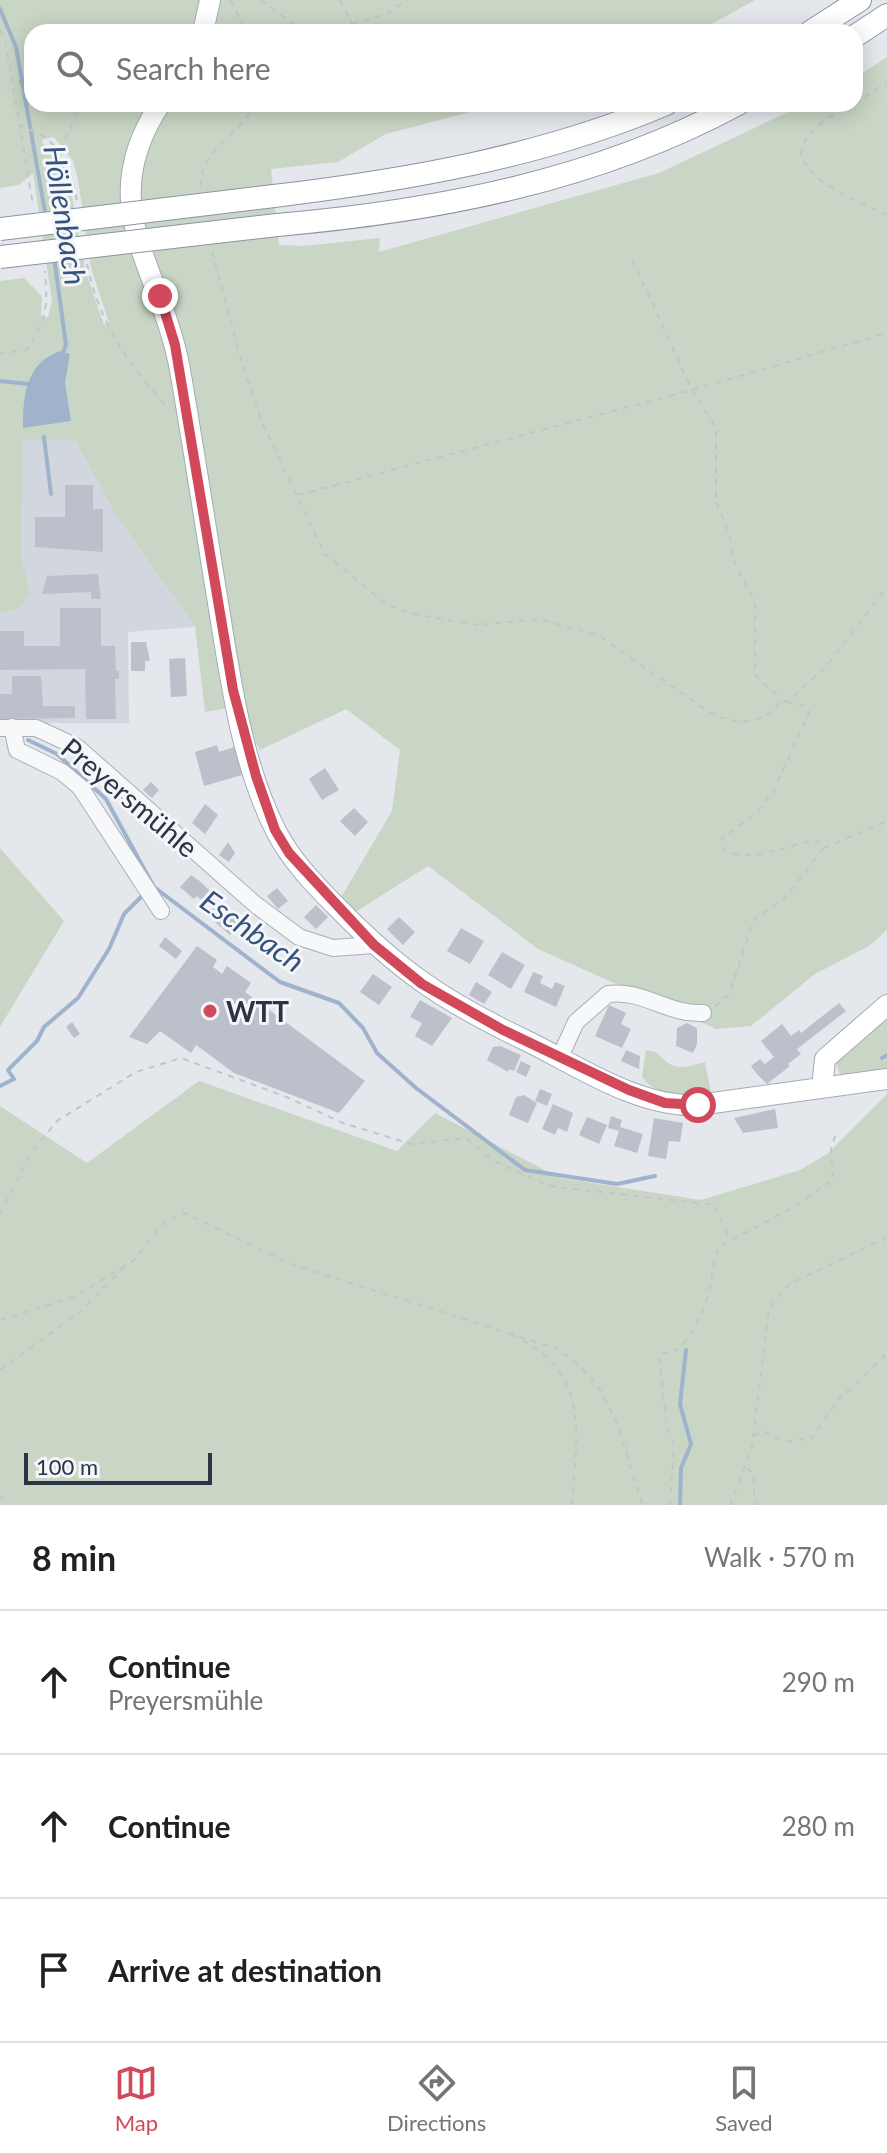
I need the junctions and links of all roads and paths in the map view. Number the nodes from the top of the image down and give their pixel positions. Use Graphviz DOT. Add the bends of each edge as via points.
graph roads {
  1 [pos="210,0"];
  2 [pos="231,0"];
  3 [pos="261,0"];
  4 [pos="340,0"];
  5 [pos="407,0"];
  6 [pos="860,0"];
  7 [pos="887,15"];
  8 [pos="205,24"];
  9 [pos="242,24"];
  10 [pos="292,24"];
  11 [pos="352,24"];
  12 [pos="822,24"];
  13 [pos="0,30"];
  14 [pos="863,31"];
  15 [pos="887,82"];
  16 [pos="863,98"];
  17 [pos="78,112"];
  18 [pos="156,112"];
  19 [pos="251,112"];
  20 [pos="643,112"];
  21 [pos="721,112"];
  22 [pos="842,112"];
  23 [pos="18,125"];
  24 [pos="60,151"];
  25 [pos="202,194"];
  26 [pos="78,207"];
  27 [pos="35,215"];
  28 [pos="887,215"];
  29 [pos="0,229"];
  30 [pos="210,238"];
  31 [pos="85,252"];
  32 [pos="0,257"];
  33 [pos="632,259"];
  34 [pos="45,268"];
  35 [pos="887,333"];
  36 [pos="0,354"];
  37 [pos="692,390"];
  38 [pos="190,429"];
  39 [pos="298,495"];
  40 [pos="887,586"];
  41 [pos="781,700"];
  42 [pos="787,702"];
  43 [pos="6,728"];
  44 [pos="887,821"];
  45 [pos="823,849"];
  46 [pos="161,911"];
  47 [pos="374,945"];
  48 [pos="887,1005"];
  49 [pos="703,1013"];
  50 [pos="560,1057"];
  51 [pos="887,1079"];
  52 [pos="822,1088"];
  53 [pos="836,1134"];
  54 [pos="0,1214"];
  55 [pos="887,1237"];
  56 [pos="730,1239"];
  57 [pos="125,1266"];
  58 [pos="0,1320"];
  59 [pos="502,1332"];
  60 [pos="887,1354"];
  61 [pos="0,1370"];
  62 [pos="753,1436"];
  63 [pos="746,1467"];
  64 [pos="0,1496"];
  65 [pos="6,1505"];
  66 [pos="572,1505"];
  67 [pos="643,1505"];
  68 [pos="670,1505"];
  69 [pos="730,1505"];
  70 [pos="755,1505"];
  1 -- 8 [label="main road"];
  2 -- 9 [label="path"];
  3 -- 10 [label="path"];
  4 -- 11 [label="path"];
  5 -- 11 [label="path" via="386,14"];
  6 -- 12 [label="highway"];
  7 -- 14 [label="highway"];
  13 -- 23 [label="path"];
  15 -- 16 [label="path"];
  17 -- 24 [label="path"];
  18 -- 38 [label="main road" via="135,150 129,204 175,345"];
  19 -- 25 [label="path" via="205,164"];
  20 -- 29 [label="highway, bridge" via="452,170"];
  21 -- 32 [label="highway, bridge" via="636,151 512,190 356,218"];
  22 -- 28 [label="path" via="808,133 801,155 833,186"];
  23 -- 24 [label="path"];
  23 -- 27 [label="path"];
  24 -- 26 [label="path" via="71,166"];
  30 -- 39 [label="path" via="261,420"];
  31 -- 38 [label="path" via="108,327 149,387"];
  33 -- 37 [label="path"];
  34 -- 36 [label="path" via="43,327 26,350"];
  35 -- 37 [label="path"];
  37 -- 39 [label="path"];
  37 -- 41 [label="path" via="716,428 716,502 734,562 755,602 755,675"];
  38 -- 47 [label="main road" via="233,690 267,808 275,830 304,872"];
  39 -- 41 [label="path" via="324,553 387,605 478,625 539,619 598,635 726,721 760,720"];
  40 -- 42 [label="path" via="826,667"];
  41 -- 42 [label="path"];
  42 -- 45 [label="path" via="809,712 788,763 758,811 722,839 723,849 757,855 817,840"];
  43 -- 46 [label="street" via="17,750 62,772 86,794"];
  43 -- 47 [label="street, Preyersmühle" via="45,731 77,747 299,937 333,948"];
  44 -- 45 [label="path"];
  45 -- 49 [label="path" via="784,899 754,919 729,995"];
  47 -- 50 [label="main road" via="447,1000"];
  48 -- 52 [label="main road" via="825,1059"];
  49 -- 50 [label="street" via="669,1009 635,995 608,994 576,1022"];
  50 -- 52 [label="main road" via="629,1090 674,1104"];
  51 -- 52 [label="main road"];
  53 -- 56 [label="path" via="831,1148 833,1180 794,1207"];
  54 -- 56 [label="path" via="31,1153 57,1121 136,1072 181,1058 343,1123 411,1144 466,1138 494,1161 549,1186 714,1205"];
  55 -- 62 [label="path" via="810,1272 776,1296 764,1325"];
  56 -- 68 [label="path" via="715,1253 705,1303 688,1339 678,1350 659,1354 666,1423 674,1446"];
  57 -- 58 [label="path" via="73,1297"];
  57 -- 59 [label="path" via="164,1222 184,1213 291,1264"];
  57 -- 61 [label="path" via="81,1311"];
  59 -- 66 [label="path" via="552,1358 563,1374 577,1434"];
  59 -- 67 [label="path" via="548,1343 593,1377 616,1420"];
  60 -- 62 [label="path" via="838,1400 812,1438 785,1442 764,1431"];
  62 -- 63 [label="path"];
  63 -- 69 [label="path"];
  63 -- 70 [label="path" via="753,1474"];
  64 -- 65 [label="path"];
}
